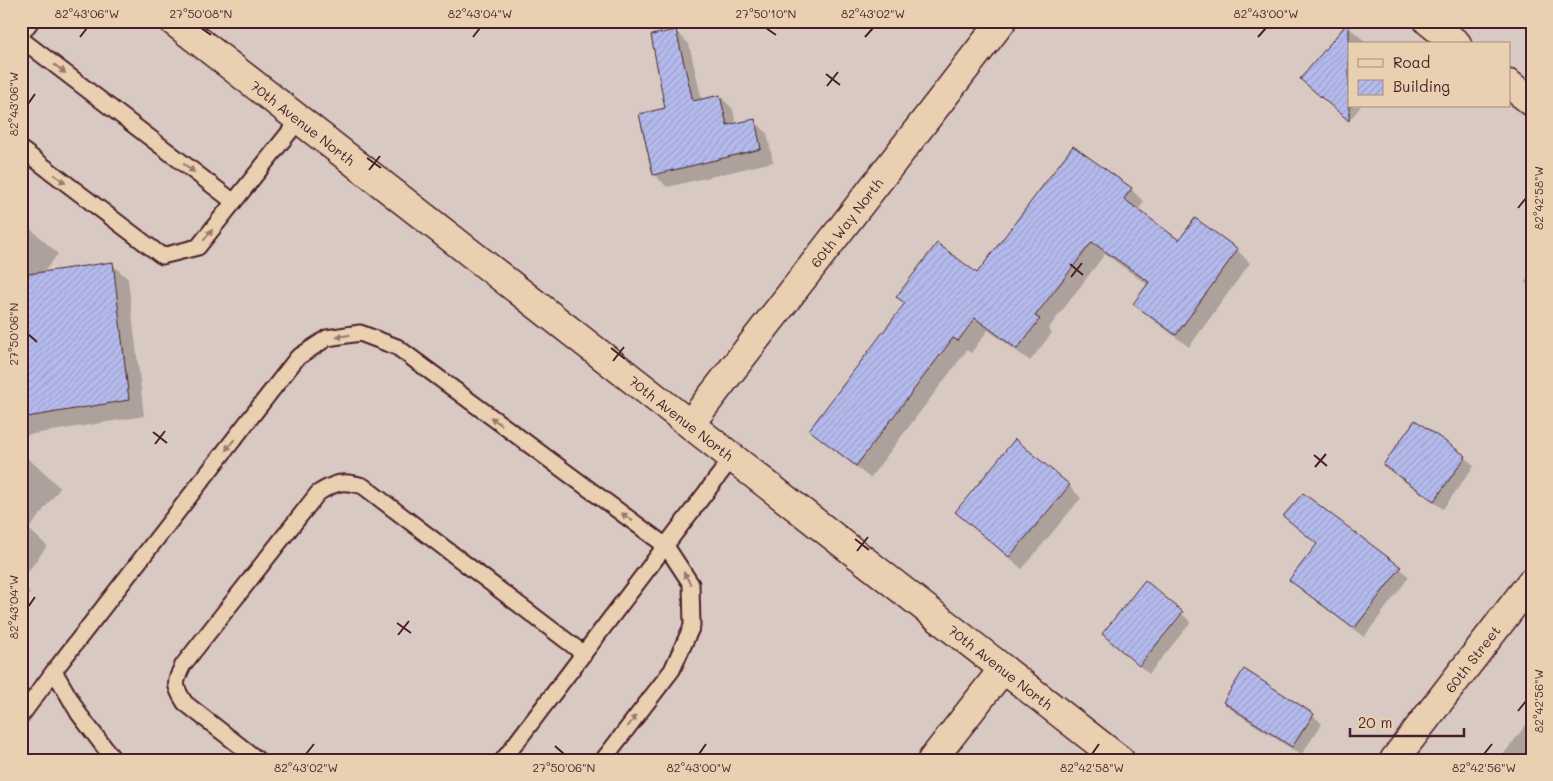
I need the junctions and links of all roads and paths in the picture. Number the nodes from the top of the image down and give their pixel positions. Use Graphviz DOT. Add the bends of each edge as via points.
graph roads {
  1 [pos="31,21"];
  2 [pos="173,21"];
  3 [pos="1002,21"];
  4 [pos="1428,21"];
  5 [pos="21,37"];
  6 [pos="1454,42"];
  7 [pos="1510,85"];
  8 [pos="1532,102"];
  9 [pos="299,120"];
  10 [pos="21,149"];
  11 [pos="234,202"];
  12 [pos="690,424"];
  13 [pos="732,458"];
  14 [pos="666,546"];
  15 [pos="1532,581"];
  16 [pos="584,654"];
  17 [pos="1003,669"];
  18 [pos="54,671"];
  19 [pos="21,716"];
  20 [pos="114,760"];
  21 [pos="258,760"];
  22 [pos="503,760"];
  23 [pos="603,760"];
  24 [pos="932,760"];
  25 [pos="1120,760"];
  26 [pos="1394,760"];
  1 -- 5 [label="lane"];
  2 -- 9 [label="street, 70th Avenue North"];
  3 -- 12 [label="street, 60th Way North"];
  4 -- 6 [label="street"];
  5 -- 11 [label="lane, one-way"];
  7 -- 8 [label="street"];
  9 -- 11 [label="lane"];
  9 -- 12 [label="street, 70th Avenue North"];
  10 -- 11 [label="lane, one-way" via="162,256 198,247"];
  12 -- 13 [label="street, 70th Avenue North"];
  13 -- 14 [label="lane"];
  13 -- 17 [label="street, 70th Avenue North"];
  14 -- 16 [label="lane"];
  14 -- 18 [label="lane, one-way" via="397,348 360,333 327,338 298,358"];
  23 -- 14 [label="lane, one-way" via="672,670 692,626 691,584"];
  15 -- 26 [label="street, 60th Street"];
  16 -- 21 [label="lane" via="363,486 348,481 333,484 318,493 183,665 176,680 178,692 185,703"];
  16 -- 22 [label="lane"];
  17 -- 24 [label="street"];
  17 -- 25 [label="street, 70th Avenue North"];
  18 -- 19 [label="lane"];
  18 -- 20 [label="lane" via="78,714"];
}
